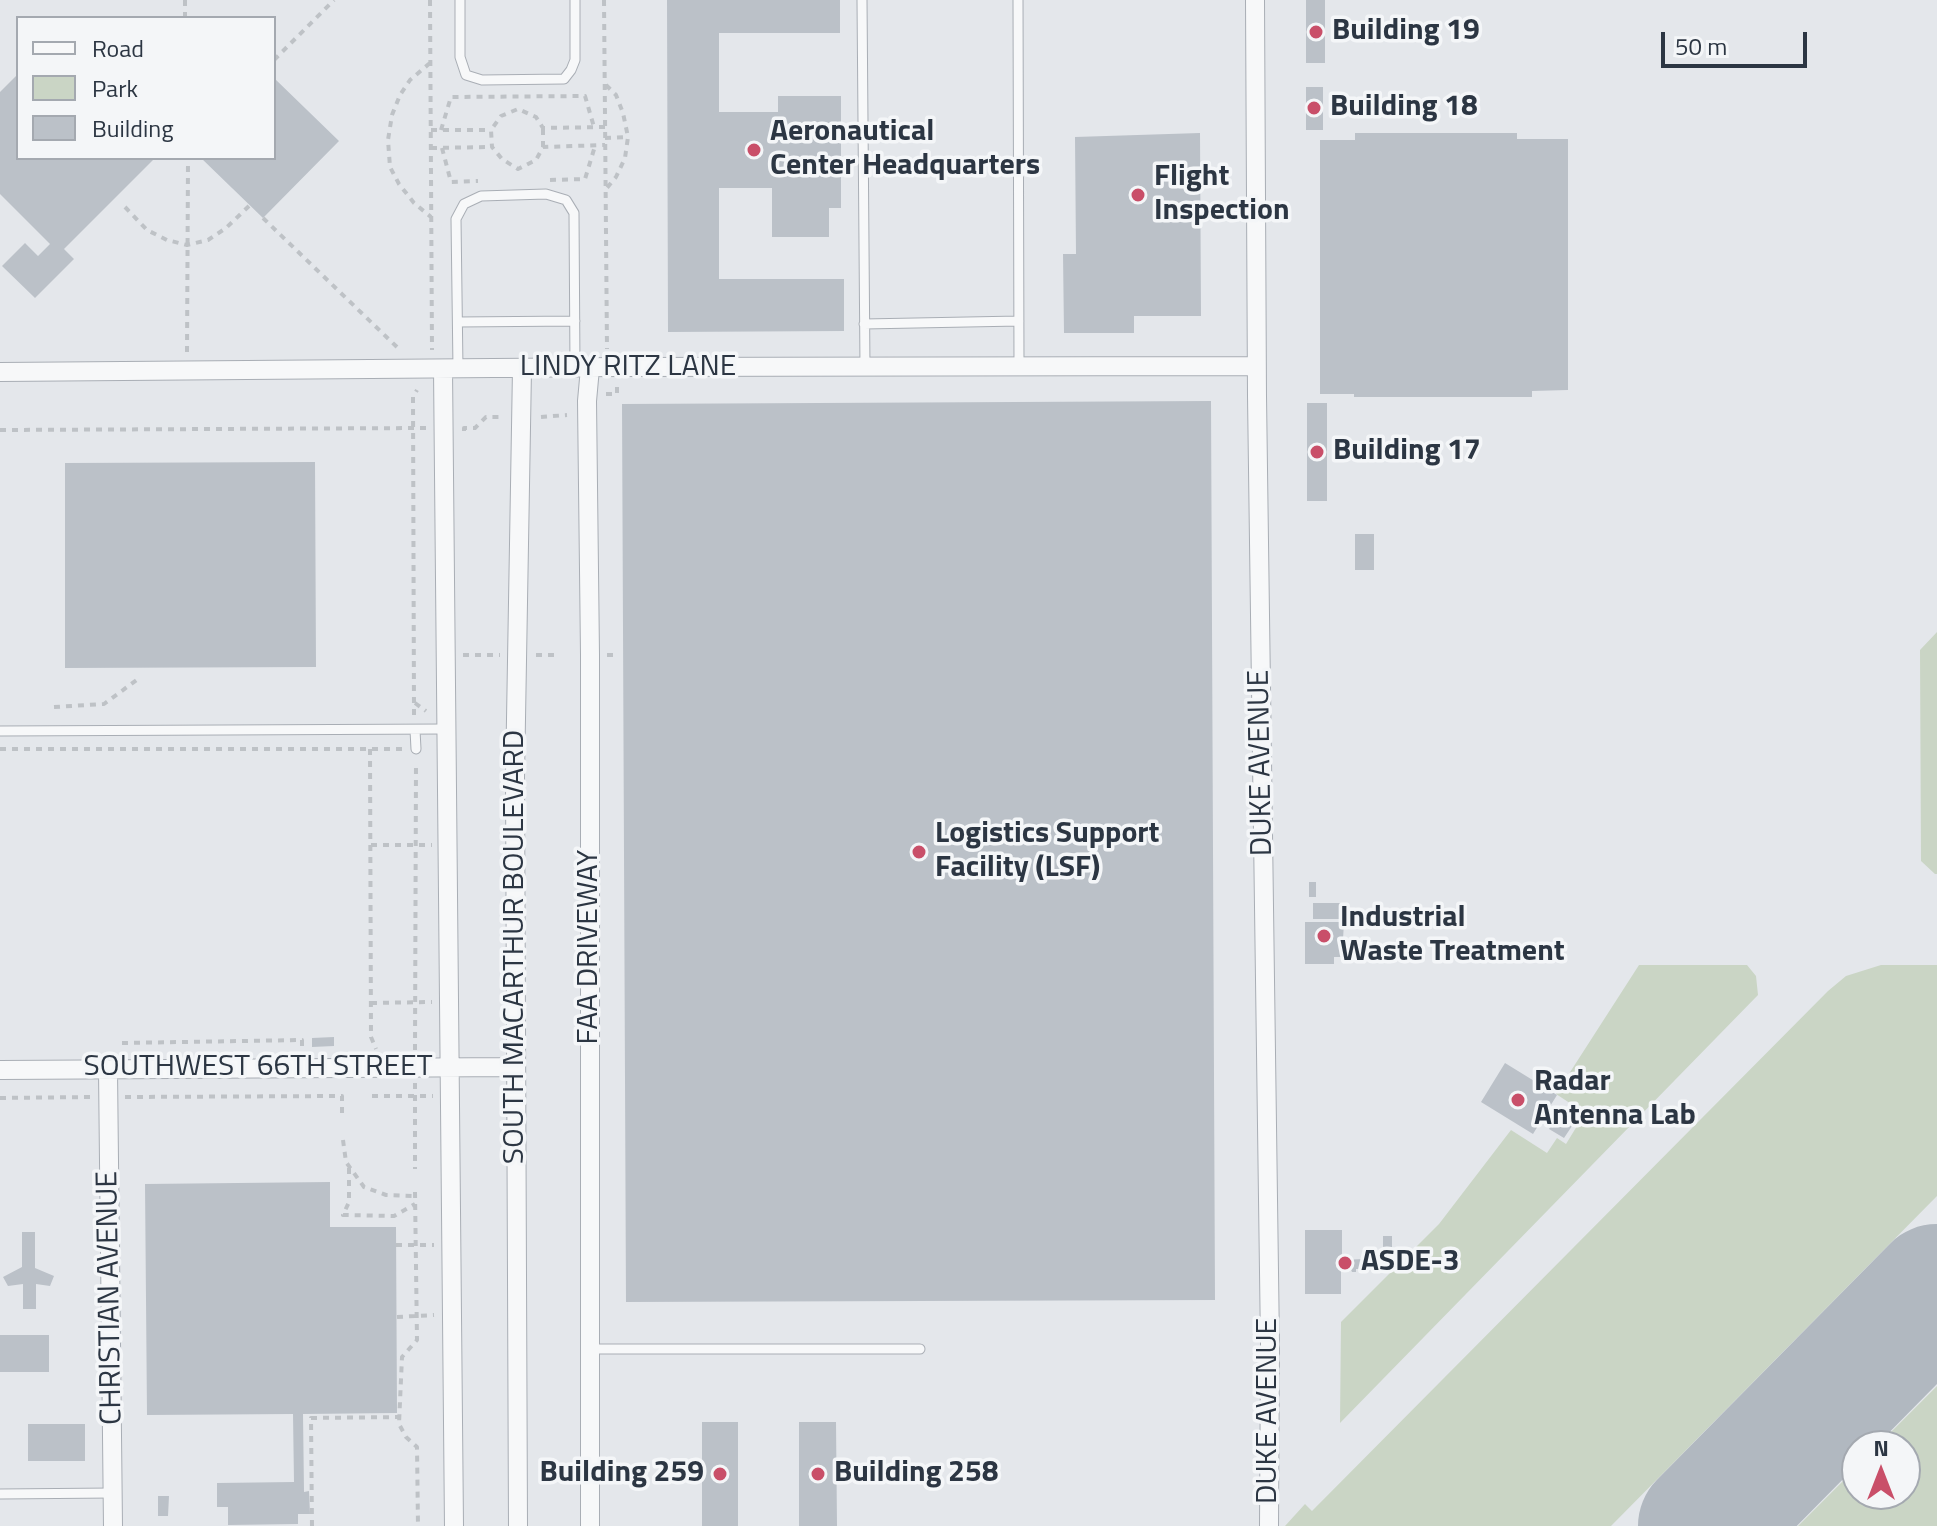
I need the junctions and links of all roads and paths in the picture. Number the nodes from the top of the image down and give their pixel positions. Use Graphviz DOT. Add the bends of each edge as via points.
graph roads {
  1 [pos="334,0"];
  2 [pos="430,0"];
  3 [pos="460,0"];
  4 [pos="575,0"];
  5 [pos="604,0"];
  6 [pos="862,0"];
  7 [pos="1018,0"];
  8 [pos="1255,0"];
  9 [pos="276,58"];
  10 [pos="430,63"];
  11 [pos="604,84"];
  12 [pos="518,96"];
  13 [pos="518,109"];
  14 [pos="594,127"];
  15 [pos="605,127"];
  16 [pos="543,128"];
  17 [pos="431,130"];
  18 [pos="441,130"];
  19 [pos="491,130"];
  20 [pos="628,137"];
  21 [pos="605,138"];
  22 [pos="605,145"];
  23 [pos="595,146"];
  24 [pos="492,147"];
  25 [pos="543,147"];
  26 [pos="431,148"];
  27 [pos="442,148"];
  28 [pos="188,161"];
  29 [pos="518,169"];
  30 [pos="518,180"];
  31 [pos="545,180"];
  32 [pos="491,181"];
  33 [pos="605,191"];
  34 [pos="249,206"];
  35 [pos="125,207"];
  36 [pos="431,217"];
  37 [pos="263,218"];
  38 [pos="187,245"];
  39 [pos="575,321"];
  40 [pos="1019,321"];
  41 [pos="458,322"];
  42 [pos="864,324"];
  43 [pos="405,354"];
  44 [pos="607,354"];
  45 [pos="187,355"];
  46 [pos="453,364"];
  47 [pos="1256,366"];
  48 [pos="865,367"];
  49 [pos="1019,367"];
  50 [pos="583,368"];
  51 [pos="522,369"];
  52 [pos="0,372"];
  53 [pos="617,387"];
  54 [pos="417,390"];
  55 [pos="604,394"];
  56 [pos="567,415"];
  57 [pos="501,417"];
  58 [pos="541,417"];
  59 [pos="413,428"];
  60 [pos="433,428"];
  61 [pos="464,428"];
  62 [pos="0,430"];
  63 [pos="414,654"];
  64 [pos="424,654"];
  65 [pos="463,655"];
  66 [pos="502,655"];
  67 [pos="536,655"];
  68 [pos="560,655"];
  69 [pos="138,679"];
  70 [pos="414,703"];
  71 [pos="54,707"];
  72 [pos="426,711"];
  73 [pos="414,715"];
  74 [pos="445,729"];
  75 [pos="415,730"];
  76 [pos="0,731"];
  77 [pos="0,749"];
  78 [pos="370,749"];
  79 [pos="416,749"];
  80 [pos="371,845"];
  81 [pos="415,845"];
  82 [pos="435,845"];
  83 [pos="415,1002"];
  84 [pos="435,1002"];
  85 [pos="371,1003"];
  86 [pos="122,1043"];
  87 [pos="302,1051"];
  88 [pos="381,1051"];
  89 [pos="415,1067"];
  90 [pos="449,1067"];
  91 [pos="516,1067"];
  92 [pos="0,1070"];
  93 [pos="108,1070"];
  94 [pos="332,1084"];
  95 [pos="332,1096"];
  96 [pos="372,1096"];
  97 [pos="415,1096"];
  98 [pos="434,1096"];
  99 [pos="94,1097"];
  100 [pos="122,1097"];
  101 [pos="0,1098"];
  102 [pos="342,1116"];
  103 [pos="343,1140"];
  104 [pos="349,1168"];
  105 [pos="415,1169"];
  106 [pos="415,1204"];
  107 [pos="396,1245"];
  108 [pos="415,1245"];
  109 [pos="435,1245"];
  110 [pos="417,1315"];
  111 [pos="437,1315"];
  112 [pos="397,1317"];
  113 [pos="590,1349"];
  114 [pos="920,1349"];
  115 [pos="401,1417"];
  116 [pos="113,1493"];
  117 [pos="0,1494"];
  118 [pos="113,1526"];
  119 [pos="312,1526"];
  120 [pos="418,1526"];
  121 [pos="454,1526"];
  122 [pos="518,1526"];
  123 [pos="590,1526"];
  124 [pos="1269,1526"];
  1 -- 9 [label="path"];
  2 -- 17 [label="path"];
  3 -- 4 [label="lane" via="460,57 466,75 482,80 564,79 575,60"];
  5 -- 11 [label="path"];
  6 -- 42 [label="lane"];
  7 -- 40 [label="lane"];
  8 -- 47 [label="street, DUKE AVENUE"];
  10 -- 36 [label="path" via="400,95 388,140 390,167 399,184"];
  11 -- 15 [label="path"];
  11 -- 20 [label="path" via="616,95"];
  12 -- 13 [label="path"];
  12 -- 14 [label="path" via="585,96"];
  12 -- 18 [label="path" via="451,97"];
  13 -- 16 [label="path" via="536,117"];
  13 -- 19 [label="path" via="501,116"];
  14 -- 15 [label="path"];
  14 -- 16 [label="path"];
  15 -- 21 [label="path"];
  16 -- 25 [label="path"];
  17 -- 18 [label="path"];
  17 -- 26 [label="path"];
  18 -- 19 [label="path"];
  19 -- 24 [label="path"];
  20 -- 21 [label="path"];
  20 -- 33 [label="path" via="625,158"];
  21 -- 22 [label="path"];
  22 -- 23 [label="path"];
  22 -- 33 [label="path"];
  23 -- 25 [label="path"];
  23 -- 31 [label="path" via="585,179"];
  24 -- 27 [label="path"];
  24 -- 29 [label="path"];
  25 -- 29 [label="path" via="536,160"];
  26 -- 27 [label="path"];
  26 -- 36 [label="path"];
  27 -- 32 [label="path" via="451,182"];
  28 -- 38 [label="path"];
  29 -- 30 [label="path"];
  33 -- 44 [label="path"];
  34 -- 38 [label="path" via="208,240"];
  35 -- 38 [label="path" via="147,230"];
  36 -- 46 [label="path" via="432,354"];
  37 -- 43 [label="path"];
  38 -- 45 [label="path"];
  39 -- 41 [label="lane"];
  39 -- 41 [label="lane" via="574,213 566,200 546,194 481,196 464,204 456,219"];
  39 -- 50 [label="lane"];
  40 -- 42 [label="lane"];
  40 -- 49 [label="lane"];
  41 -- 46 [label="lane"];
  42 -- 48 [label="lane"];
  46 -- 51 [label="street, LINDY RITZ LANE"];
  46 -- 52 [label="street, LINDY RITZ LANE"];
  46 -- 74 [label="street"];
  47 -- 49 [label="street, LINDY RITZ LANE"];
  47 -- 124 [label="street, DUKE AVENUE"];
  48 -- 49 [label="street, LINDY RITZ LANE"];
  48 -- 50 [label="street, LINDY RITZ LANE"];
  50 -- 51 [label="street, LINDY RITZ LANE"];
  50 -- 113 [label="street, FAA DRIVEWAY" via="590,655"];
  51 -- 91 [label="street, SOUTH MACARTHUR BOULEVARD"];
  53 -- 55 [label="path" via="617,394"];
  54 -- 59 [label="path"];
  56 -- 58 [label="path"];
  57 -- 61 [label="path" via="486,417 475,428"];
  59 -- 60 [label="path"];
  59 -- 62 [label="path"];
  59 -- 63 [label="path"];
  63 -- 64 [label="path"];
  63 -- 70 [label="path"];
  65 -- 66 [label="path"];
  67 -- 68 [label="path"];
  69 -- 71 [label="path" via="104,704"];
  70 -- 72 [label="path"];
  70 -- 73 [label="path"];
  74 -- 75 [label="lane"];
  74 -- 90 [label="street"];
  75 -- 76 [label="lane"];
  75 -- 79 [label="lane"];
  77 -- 78 [label="path"];
  78 -- 79 [label="path"];
  78 -- 80 [label="path"];
  79 -- 81 [label="path"];
  80 -- 81 [label="path"];
  80 -- 85 [label="path"];
  81 -- 82 [label="path"];
  81 -- 83 [label="path"];
  83 -- 84 [label="path"];
  83 -- 85 [label="path"];
  83 -- 89 [label="path"];
  85 -- 88 [label="path" via="372,1043"];
  86 -- 87 [label="path" via="302,1040"];
  89 -- 90 [label="street, SOUTHWEST 66TH STREET"];
  89 -- 93 [label="street, SOUTHWEST 66TH STREET"];
  89 -- 97 [label="path"];
  90 -- 91 [label="street, SOUTHWEST 66TH STREET"];
  90 -- 121 [label="street"];
  91 -- 122 [label="street, SOUTH MACARTHUR BOULEVARD"];
  92 -- 93 [label="street, SOUTHWEST 66TH STREET"];
  93 -- 116 [label="street, CHRISTIAN AVENUE"];
  94 -- 95 [label="path"];
  95 -- 100 [label="path"];
  95 -- 102 [label="path" via="342,1096"];
  96 -- 97 [label="path"];
  97 -- 98 [label="path"];
  97 -- 105 [label="path"];
  99 -- 101 [label="path"];
  103 -- 104 [label="path"];
  104 -- 106 [label="path" via="364,1187 415,1194"];
  104 -- 106 [label="path" via="349,1202 343,1215 394,1216"];
  106 -- 108 [label="path"];
  107 -- 108 [label="path"];
  108 -- 109 [label="path"];
  108 -- 110 [label="path"];
  110 -- 111 [label="path"];
  110 -- 112 [label="path"];
  110 -- 115 [label="path" via="417,1340 402,1357"];
  113 -- 114 [label="lane"];
  113 -- 123 [label="street, FAA DRIVEWAY"];
  115 -- 119 [label="path" via="311,1418"];
  115 -- 120 [label="path" via="399,1424 417,1447"];
  116 -- 117 [label="lane"];
  116 -- 118 [label="street, CHRISTIAN AVENUE"];
}
